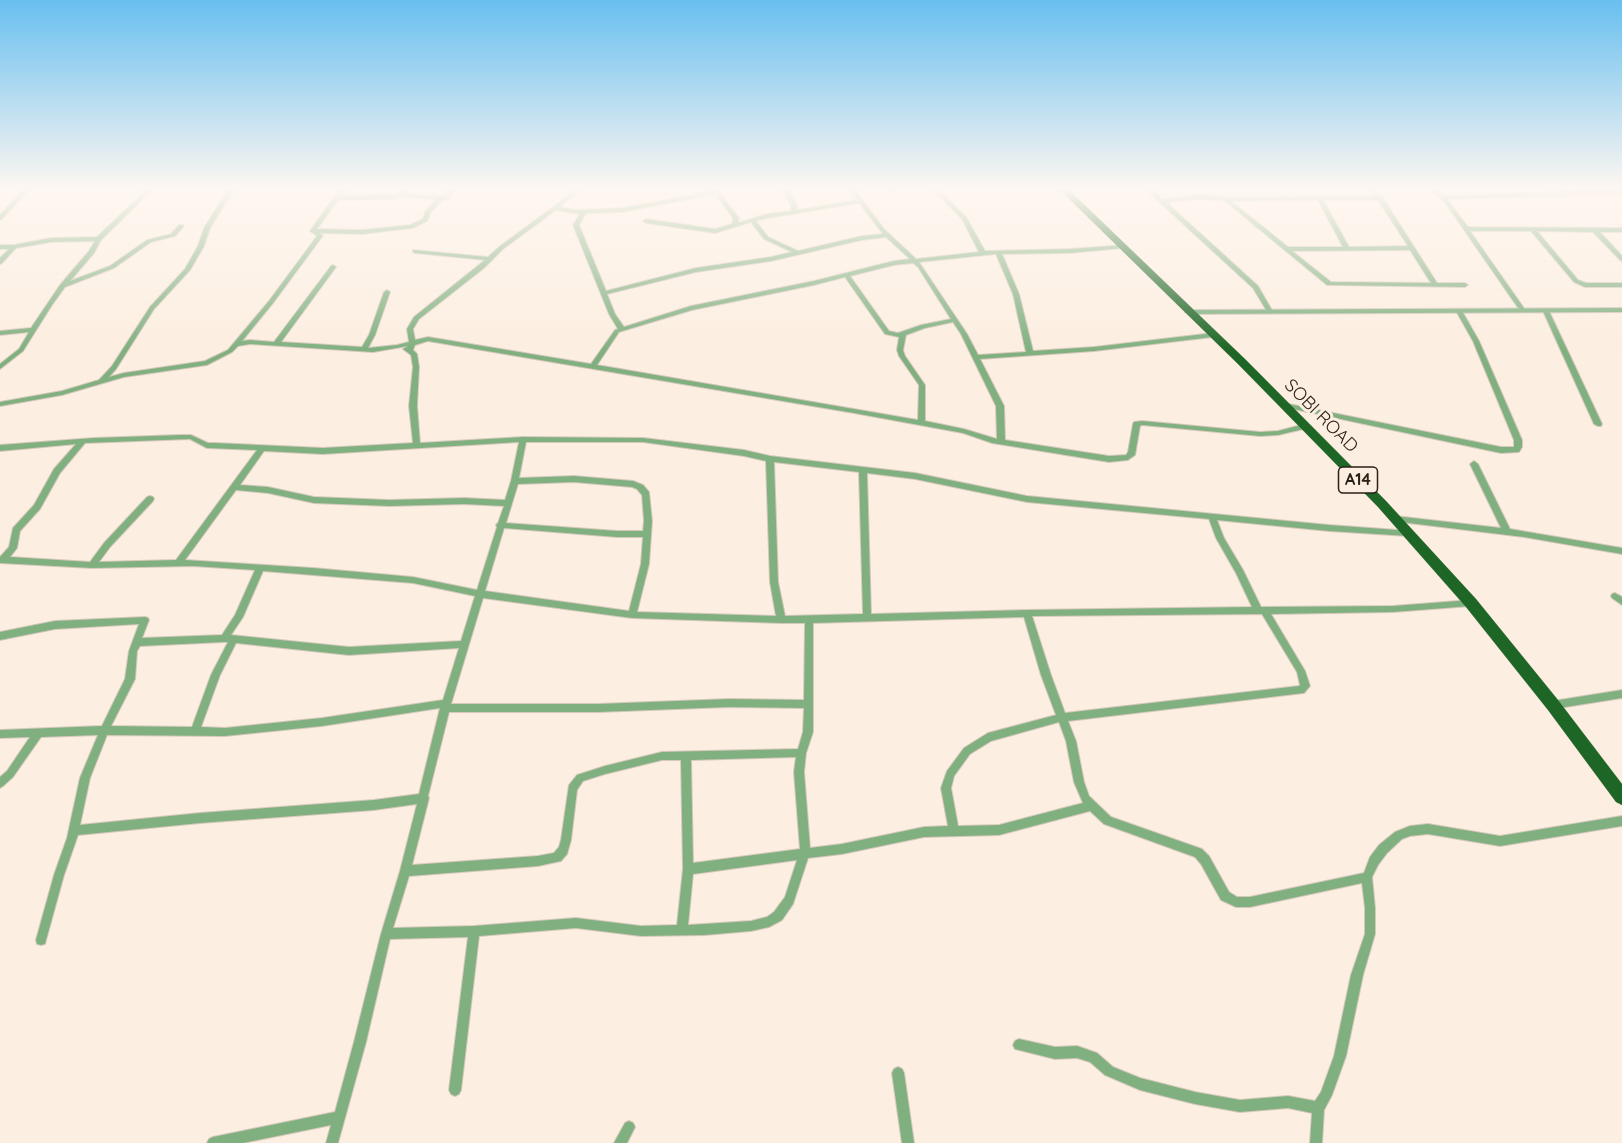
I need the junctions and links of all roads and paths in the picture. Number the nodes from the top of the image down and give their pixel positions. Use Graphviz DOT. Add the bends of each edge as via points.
graph roads {
  1 [pos="33,243"];
  2 [pos="97,243"];
  3 [pos="145,243"];
  4 [pos="202,243"];
  5 [pos="315,243"];
  6 [pos="509,243"];
  7 [pos="584,243"];
  8 [pos="777,243"];
  9 [pos="837,243"];
  10 [pos="894,243"];
  11 [pos="978,243"];
  12 [pos="1120,243"];
  13 [pos="1209,243"];
  14 [pos="1279,243"];
  15 [pos="1344,243"];
  16 [pos="1409,243"];
  17 [pos="1477,243"];
  18 [pos="1544,243"];
  19 [pos="1607,243"];
  20 [pos="1123,246"];
  21 [pos="0,247"];
  22 [pos="14,247"];
  23 [pos="1347,248"];
  24 [pos="1412,248"];
  25 [pos="1286,249"];
  26 [pos="415,251"];
  27 [pos="796,252"];
  28 [pos="998,252"];
  29 [pos="983,253"];
  30 [pos="489,259"];
  31 [pos="1622,259"];
  32 [pos="0,262"];
  33 [pos="913,262"];
  34 [pos="333,267"];
  35 [pos="846,275"];
  36 [pos="1435,285"];
  37 [pos="1465,285"];
  38 [pos="1622,285"];
  39 [pos="62,286"];
  40 [pos="387,292"];
  41 [pos="604,292"];
  42 [pos="1622,310"];
  43 [pos="1460,311"];
  44 [pos="1523,311"];
  45 [pos="1546,311"];
  46 [pos="1189,312"];
  47 [pos="1270,312"];
  48 [pos="954,320"];
  49 [pos="621,328"];
  50 [pos="32,330"];
  51 [pos="0,333"];
  52 [pos="245,333"];
  53 [pos="903,333"];
  54 [pos="1213,335"];
  55 [pos="250,342"];
  56 [pos="412,342"];
  57 [pos="236,344"];
  58 [pos="276,344"];
  59 [pos="397,347"];
  60 [pos="364,349"];
  61 [pos="410,350"];
  62 [pos="1030,354"];
  63 [pos="976,357"];
  64 [pos="0,367"];
  65 [pos="114,367"];
  66 [pos="593,367"];
  67 [pos="124,375"];
  68 [pos="101,383"];
  69 [pos="0,404"];
  70 [pos="1284,405"];
  71 [pos="921,423"];
  72 [pos="1598,424"];
  73 [pos="1305,426"];
  74 [pos="523,439"];
  75 [pos="82,441"];
  76 [pos="1001,442"];
  77 [pos="417,446"];
  78 [pos="0,448"];
  79 [pos="261,450"];
  80 [pos="770,459"];
  81 [pos="1474,464"];
  82 [pos="863,471"];
  83 [pos="515,481"];
  84 [pos="234,487"];
  85 [pos="150,499"];
  86 [pos="507,503"];
  87 [pos="1212,517"];
  88 [pos="1395,519"];
  89 [pos="500,525"];
  90 [pos="1507,532"];
  91 [pos="1408,533"];
  92 [pos="646,534"];
  93 [pos="1622,551"];
  94 [pos="2,560"];
  95 [pos="178,563"];
  96 [pos="92,565"];
  97 [pos="260,567"];
  98 [pos="480,594"];
  99 [pos="1471,603"];
  100 [pos="1261,610"];
  101 [pos="1027,613"];
  102 [pos="632,615"];
  103 [pos="867,618"];
  104 [pos="781,620"];
  105 [pos="809,620"];
  106 [pos="0,636"];
  107 [pos="224,638"];
  108 [pos="234,639"];
  109 [pos="138,642"];
  110 [pos="464,644"];
  111 [pos="1622,694"];
  112 [pos="809,704"];
  113 [pos="446,705"];
  114 [pos="1553,705"];
  115 [pos="1062,717"];
  116 [pos="104,731"];
  117 [pos="195,732"];
  118 [pos="0,734"];
  119 [pos="38,734"];
  120 [pos="801,753"];
  121 [pos="686,756"];
  122 [pos="0,783"];
  123 [pos="1622,797"];
  124 [pos="424,798"];
  125 [pos="1091,806"];
  126 [pos="1622,821"];
  127 [pos="74,830"];
  128 [pos="954,831"];
  129 [pos="805,853"];
  130 [pos="688,869"];
  131 [pos="405,871"];
  132 [pos="1367,877"];
  133 [pos="682,930"];
  134 [pos="474,931"];
  135 [pos="386,934"];
  136 [pos="41,940"];
  137 [pos="1019,1045"];
  138 [pos="898,1072"];
  139 [pos="454,1090"];
  140 [pos="1318,1108"];
  141 [pos="339,1117"];
  142 [pos="629,1127"];
  143 [pos="213,1143"];
  144 [pos="332,1143"];
  145 [pos="620,1143"];
  146 [pos="908,1143"];
  147 [pos="1316,1143"];
  1 -- 22 [label="street"];
  2 -- 39 [label="street"];
  3 -- 39 [label="street" via="112,267"];
  4 -- 65 [label="street" via="187,270 152,308"];
  5 -- 52 [label="street"];
  6 -- 30 [label="street"];
  7 -- 41 [label="street"];
  8 -- 27 [label="street"];
  9 -- 27 [label="street"];
  10 -- 33 [label="street"];
  11 -- 29 [label="street"];
  12 -- 20 [label="highway, SOBI ROAD / A14"];
  13 -- 47 [label="street" via="1250,281"];
  14 -- 25 [label="street"];
  15 -- 23 [label="street"];
  16 -- 24 [label="street"];
  17 -- 44 [label="street"];
  18 -- 38 [label="street" via="1576,281 1585,285"];
  19 -- 31 [label="street"];
  20 -- 28 [label="street"];
  20 -- 46 [label="highway, SOBI ROAD / A14"];
  21 -- 22 [label="street"];
  22 -- 32 [label="street"];
  23 -- 24 [label="street"];
  23 -- 25 [label="street"];
  24 -- 36 [label="street"];
  25 -- 36 [label="street" via="1331,285"];
  26 -- 30 [label="street"];
  27 -- 41 [label="street"];
  28 -- 29 [label="street"];
  28 -- 62 [label="street" via="1016,294"];
  29 -- 33 [label="street"];
  30 -- 56 [label="street" via="416,318 410,329"];
  33 -- 35 [label="street"];
  33 -- 48 [label="street" via="920,266"];
  34 -- 58 [label="street"];
  35 -- 49 [label="street" via="691,308"];
  35 -- 53 [label="street" via="887,333"];
  36 -- 37 [label="street"];
  39 -- 50 [label="street"];
  40 -- 60 [label="street"];
  41 -- 49 [label="street"];
  42 -- 45 [label="street"];
  43 -- 44 [label="street"];
  43 -- 47 [label="street"];
  43 -- 70 [label="street" via="1518,440 1516,450"];
  44 -- 45 [label="street"];
  45 -- 72 [label="street"];
  46 -- 47 [label="street"];
  46 -- 54 [label="highway, SOBI ROAD / A14"];
  48 -- 53 [label="street"];
  48 -- 63 [label="street"];
  49 -- 66 [label="street"];
  50 -- 51 [label="street"];
  50 -- 64 [label="street" via="21,350"];
  52 -- 55 [label="street"];
  52 -- 57 [label="street"];
  53 -- 71 [label="street" via="902,356 922,385"];
  54 -- 62 [label="street"];
  54 -- 70 [label="highway, SOBI ROAD / A14"];
  55 -- 57 [label="street"];
  55 -- 58 [label="street"];
  56 -- 59 [label="street"];
  56 -- 61 [label="street"];
  56 -- 66 [label="street" via="444,340"];
  57 -- 67 [label="street" via="207,363"];
  58 -- 60 [label="street"];
  59 -- 60 [label="street"];
  59 -- 61 [label="street"];
  61 -- 77 [label="street" via="416,367 413,406"];
  62 -- 63 [label="street"];
  63 -- 76 [label="street" via="1000,406"];
  65 -- 67 [label="street"];
  65 -- 68 [label="street"];
  66 -- 71 [label="street"];
  67 -- 68 [label="street"];
  68 -- 69 [label="street"];
  70 -- 73 [label="highway, SOBI ROAD / A14"];
  71 -- 76 [label="street"];
  73 -- 76 [label="street" via="1260,434 1142,423 1137,424 1132,453 1121,459"];
  73 -- 88 [label="highway, SOBI ROAD / A14"];
  74 -- 77 [label="street"];
  74 -- 80 [label="street" via="643,440"];
  74 -- 83 [label="street"];
  75 -- 78 [label="street"];
  75 -- 79 [label="street" via="191,437 207,445"];
  75 -- 94 [label="street" via="57,471 37,507 16,530 13,548"];
  77 -- 79 [label="street" via="351,451"];
  79 -- 84 [label="street"];
  80 -- 82 [label="street"];
  80 -- 104 [label="street" via="774,582"];
  81 -- 90 [label="street"];
  82 -- 87 [label="street" via="915,476 1027,499"];
  82 -- 103 [label="street"];
  83 -- 86 [label="street"];
  83 -- 92 [label="street" via="574,479 633,484 646,494"];
  84 -- 86 [label="street" via="314,500"];
  84 -- 95 [label="street"];
  85 -- 96 [label="street"];
  86 -- 89 [label="street"];
  87 -- 91 [label="street"];
  87 -- 100 [label="street"];
  88 -- 90 [label="street"];
  88 -- 91 [label="highway, SOBI ROAD / A14"];
  89 -- 92 [label="street"];
  89 -- 98 [label="street"];
  90 -- 93 [label="street"];
  91 -- 99 [label="highway, SOBI ROAD / A14"];
  92 -- 102 [label="street" via="645,564"];
  94 -- 96 [label="street"];
  95 -- 96 [label="street"];
  95 -- 97 [label="street"];
  97 -- 98 [label="street" via="413,580"];
  97 -- 107 [label="street" via="239,617"];
  98 -- 102 [label="street"];
  98 -- 110 [label="street"];
  99 -- 100 [label="street" via="1393,609"];
  99 -- 114 [label="highway, SOBI ROAD / A14"];
  100 -- 101 [label="street"];
  100 -- 115 [label="street" via="1301,671 1305,686 1301,690"];
  101 -- 103 [label="street"];
  101 -- 115 [label="street"];
  102 -- 104 [label="street"];
  103 -- 105 [label="street"];
  104 -- 105 [label="street"];
  105 -- 112 [label="street"];
  106 -- 109 [label="street" via="55,625 144,619"];
  107 -- 108 [label="street"];
  107 -- 109 [label="street"];
  108 -- 110 [label="street" via="349,651"];
  108 -- 117 [label="street"];
  109 -- 116 [label="street" via="131,660 130,679"];
  110 -- 113 [label="street"];
  111 -- 114 [label="street"];
  112 -- 113 [label="street" via="598,708"];
  112 -- 120 [label="street" via="808,732"];
  113 -- 117 [label="street" via="322,722"];
  113 -- 124 [label="street"];
  114 -- 123 [label="highway, SOBI ROAD / A14"];
  115 -- 125 [label="street" via="1079,782"];
  115 -- 128 [label="street" via="988,737 967,751 950,774 946,788"];
  116 -- 117 [label="street"];
  116 -- 119 [label="street"];
  116 -- 127 [label="street" via="85,778"];
  118 -- 119 [label="street"];
  119 -- 122 [label="street"];
  120 -- 121 [label="street"];
  120 -- 129 [label="street"];
  121 -- 130 [label="street"];
  121 -- 131 [label="street" via="662,756 580,778 572,788 563,850 557,857"];
  124 -- 127 [label="street"];
  124 -- 131 [label="street"];
  125 -- 128 [label="street" via="999,830"];
  125 -- 132 [label="street" via="1108,820 1198,853 1226,896 1236,902"];
  126 -- 132 [label="street" via="1500,841 1428,829 1410,831 1383,849"];
  127 -- 136 [label="street"];
  128 -- 129 [label="street" via="924,832"];
  129 -- 130 [label="street"];
  129 -- 133 [label="street" via="789,900 769,922"];
  130 -- 133 [label="street"];
  131 -- 135 [label="street"];
  132 -- 140 [label="street" via="1370,934 1340,1056"];
  133 -- 134 [label="street" via="641,931 576,923"];
  134 -- 135 [label="street"];
  134 -- 139 [label="street"];
  135 -- 141 [label="street"];
  137 -- 140 [label="street" via="1055,1053 1077,1052 1140,1083 1196,1098 1240,1106 1288,1102"];
  138 -- 146 [label="street"];
  140 -- 147 [label="street"];
  141 -- 143 [label="street"];
  141 -- 144 [label="street"];
  142 -- 145 [label="street"];
}
